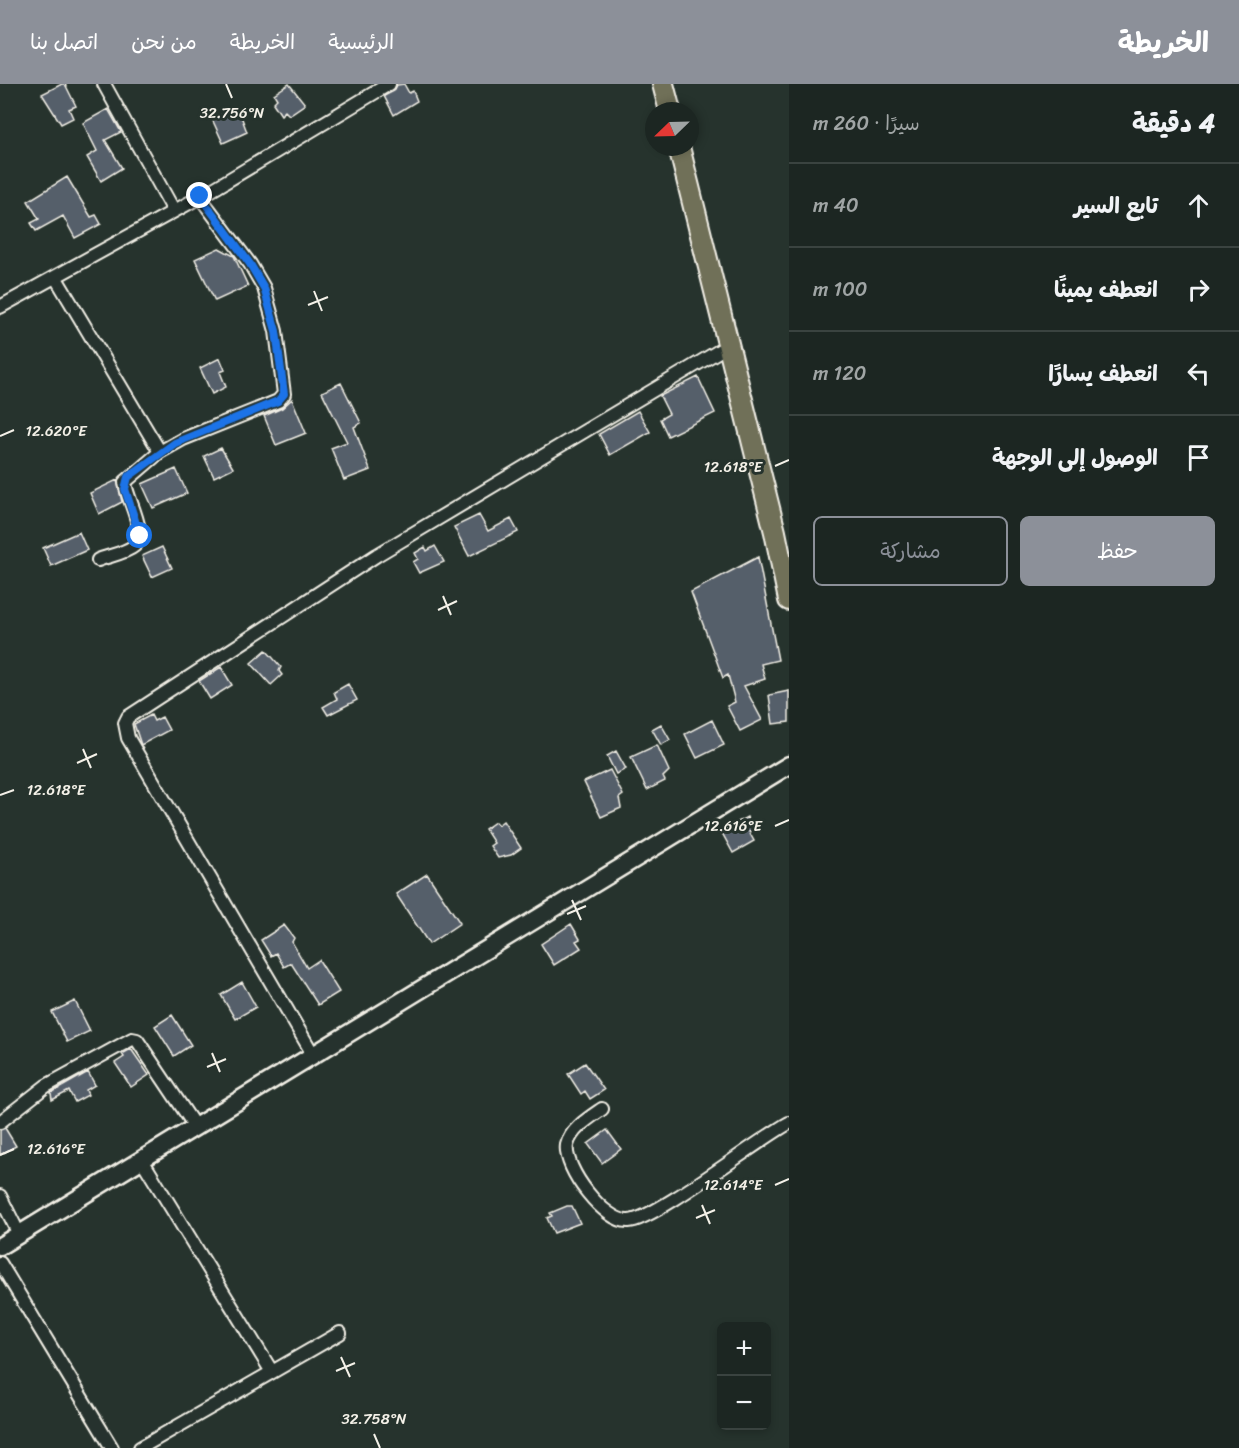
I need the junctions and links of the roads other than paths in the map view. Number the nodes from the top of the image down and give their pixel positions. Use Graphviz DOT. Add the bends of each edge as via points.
graph roads {
  1 [pos="104,84"];
  2 [pos="389,84"];
  3 [pos="663,84"];
  4 [pos="668,102"];
  5 [pos="681,156"];
  6 [pos="200,196"];
  7 [pos="174,211"];
  8 [pos="56,278"];
  9 [pos="0,307"];
  10 [pos="729,345"];
  11 [pos="160,452"];
  12 [pos="98,560"];
  13 [pos="789,600"];
  14 [pos="787,769"];
  15 [pos="314,1056"];
  16 [pos="602,1109"];
  17 [pos="0,1122"];
  18 [pos="789,1123"];
  19 [pos="196,1128"];
  20 [pos="141,1160"];
  21 [pos="0,1196"];
  22 [pos="19,1234"];
  23 [pos="0,1246"];
  24 [pos="0,1263"];
  25 [pos="340,1334"];
  26 [pos="272,1372"];
  27 [pos="112,1448"];
  28 [pos="140,1448"];
  1 -- 7 [label="street"];
  2 -- 6 [label="street"];
  3 -- 4 [label="main road"];
  5 -- 10 [label="main road"];
  6 -- 7 [label="street"];
  6 -- 11 [label="street" via="264,288 276,331 284,394 278,401"];
  7 -- 8 [label="street"];
  8 -- 9 [label="street"];
  8 -- 11 [label="street"];
  10 -- 13 [label="main road"];
  10 -- 15 [label="street" via="376,555 128,717 128,738"];
  11 -- 12 [label="street" via="125,482 140,536 134,546"];
  14 -- 15 [label="street" via="512,932"];
  15 -- 19 [label="street"];
  16 -- 18 [label="street" via="571,1136 569,1160 598,1206 629,1222 662,1206"];
  17 -- 19 [label="street" via="46,1086 132,1039 137,1040"];
  19 -- 20 [label="street"];
  20 -- 22 [label="street"];
  20 -- 26 [label="street"];
  21 -- 22 [label="street"];
  22 -- 23 [label="street"];
  24 -- 27 [label="street"];
  25 -- 26 [label="street"];
  26 -- 28 [label="street"];
}
